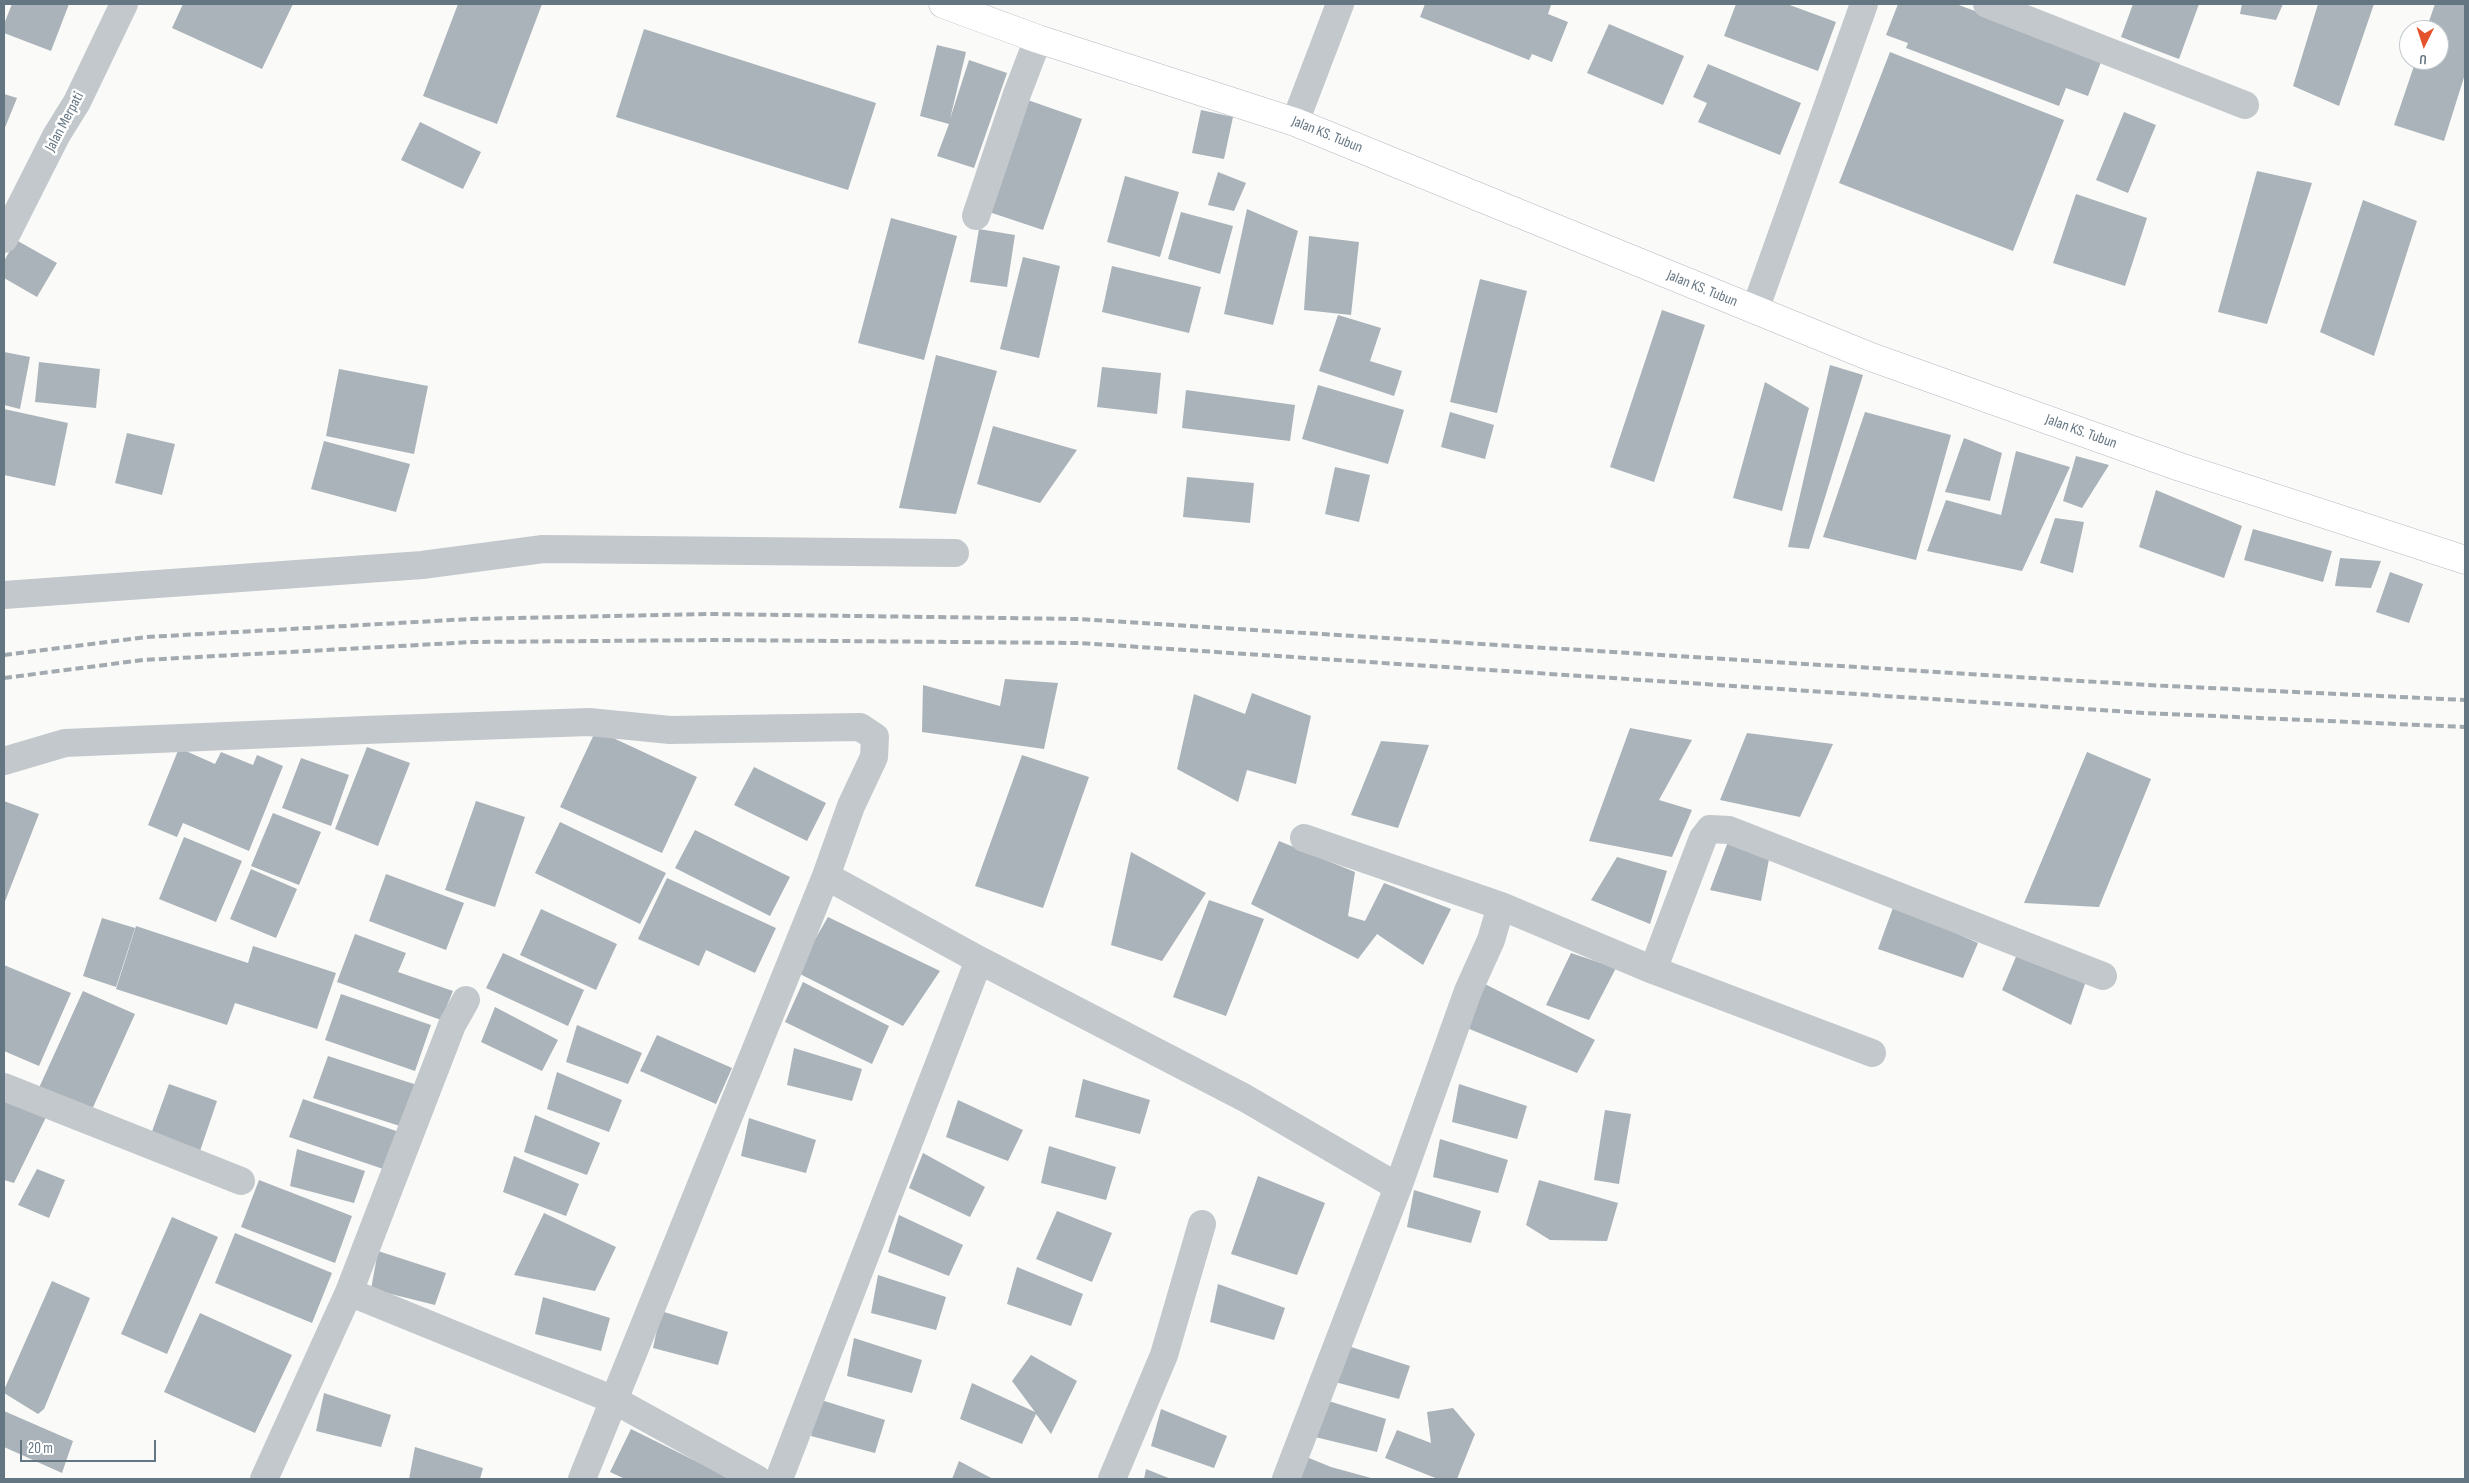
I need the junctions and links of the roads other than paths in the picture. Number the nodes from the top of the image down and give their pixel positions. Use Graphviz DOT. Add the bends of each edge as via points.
graph roads {
  1 [pos="124,4"];
  2 [pos="943,4"];
  3 [pos="1340,4"];
  4 [pos="1864,4"];
  5 [pos="1987,4"];
  6 [pos="1038,39"];
  7 [pos="2245,105"];
  8 [pos="1295,122"];
  9 [pos="976,216"];
  10 [pos="4,239"];
  11 [pos="1754,310"];
  12 [pos="955,553"];
  13 [pos="2465,560"];
  14 [pos="4,595"];
  15 [pos="4,761"];
  16 [pos="1304,838"];
  17 [pos="826,876"];
  18 [pos="1501,906"];
  19 [pos="979,960"];
  20 [pos="1654,970"];
  21 [pos="2102,976"];
  22 [pos="466,1000"];
  23 [pos="1872,1053"];
  24 [pos="4,1087"];
  25 [pos="241,1181"];
  26 [pos="1398,1187"];
  27 [pos="1202,1224"];
  28 [pos="349,1292"];
  29 [pos="614,1400"];
  30 [pos="264,1479"];
  31 [pos="582,1479"];
  32 [pos="757,1479"];
  33 [pos="779,1479"];
  34 [pos="1112,1479"];
  35 [pos="1286,1479"];
  1 -- 10 [label="street, Jalan Merpati" via="77,102 56,136"];
  2 -- 6 [label="main road, Jalan KS. Tubun"];
  3 -- 8 [label="street"];
  4 -- 11 [label="street"];
  5 -- 7 [label="street"];
  6 -- 8 [label="main road, Jalan KS. Tubun"];
  6 -- 9 [label="street"];
  8 -- 11 [label="main road, Jalan KS. Tubun"];
  11 -- 13 [label="main road, Jalan KS. Tubun" via="1871,357 2180,467"];
  12 -- 14 [label="street" via="543,549 422,565"];
  15 -- 17 [label="street" via="65,743 365,730 589,722 670,730 860,727 875,737 874,757 851,806"];
  16 -- 18 [label="street"];
  17 -- 19 [label="street"];
  17 -- 29 [label="street"];
  18 -- 20 [label="street"];
  18 -- 26 [label="street"];
  19 -- 26 [label="street" via="1245,1098"];
  19 -- 33 [label="street"];
  20 -- 21 [label="street" via="1702,838 1710,829 1729,830"];
  20 -- 23 [label="street"];
  22 -- 28 [label="street" via="452,1025"];
  24 -- 25 [label="street"];
  26 -- 35 [label="street"];
  27 -- 34 [label="street" via="1164,1354"];
  28 -- 29 [label="street"];
  28 -- 30 [label="street"];
  29 -- 31 [label="street"];
  29 -- 32 [label="street"];
}
